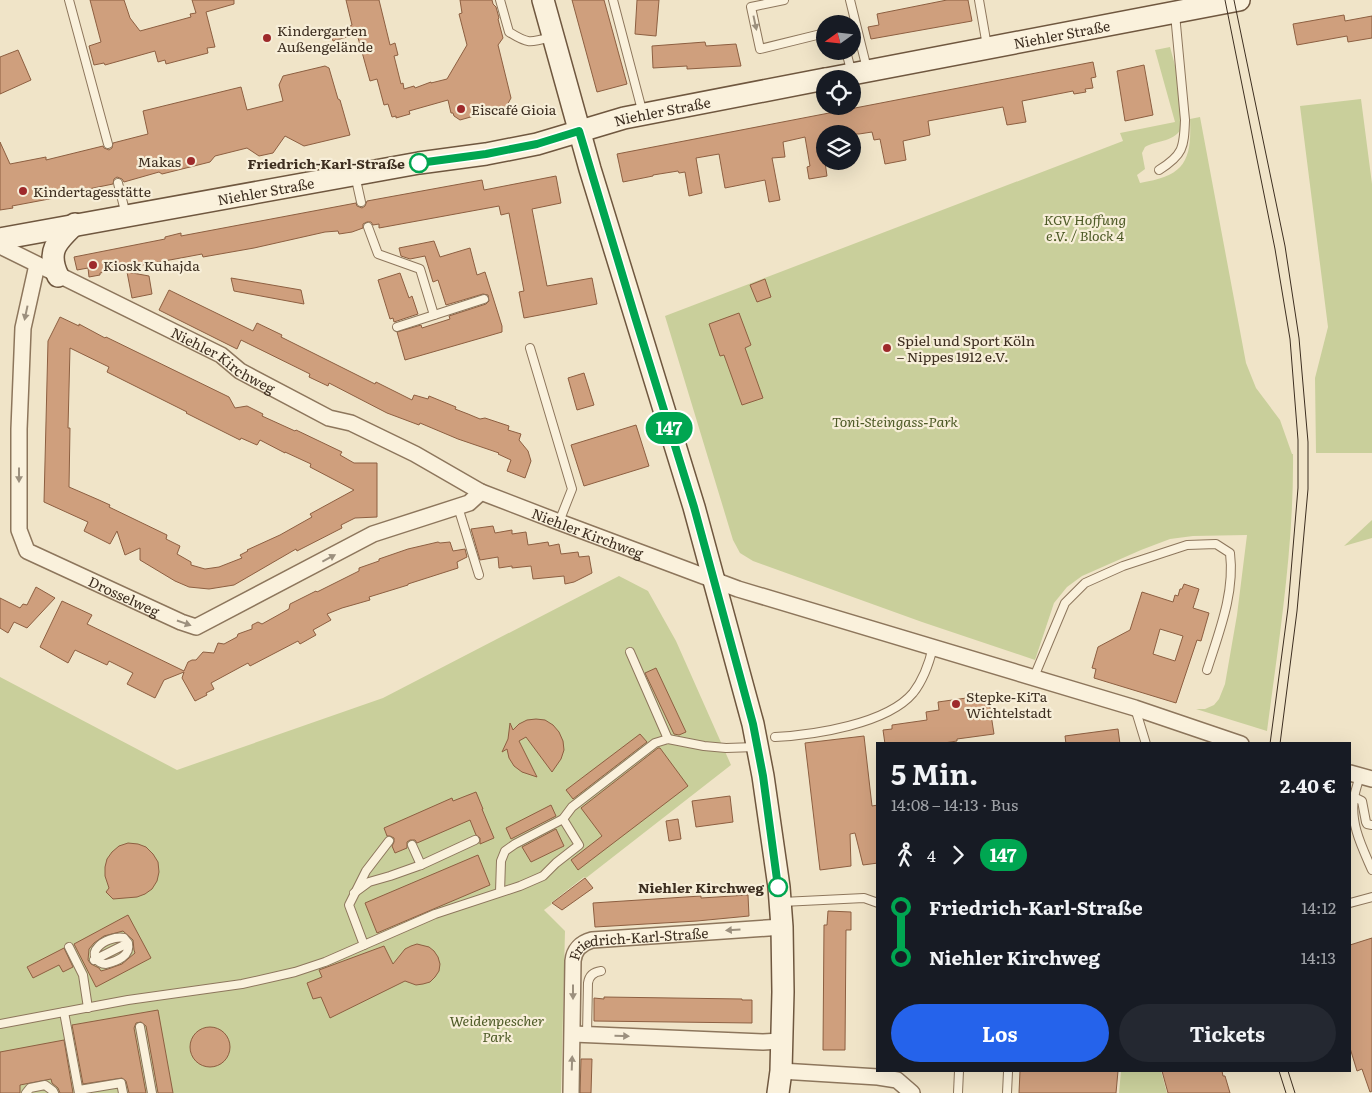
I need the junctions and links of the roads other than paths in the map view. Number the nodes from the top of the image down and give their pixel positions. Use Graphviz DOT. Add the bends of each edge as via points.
graph roads {
  1 [pos="68,0"];
  2 [pos="500,0"];
  3 [pos="543,0"];
  4 [pos="613,0"];
  5 [pos="784,0"];
  6 [pos="850,0"];
  7 [pos="979,0"];
  8 [pos="1240,0"];
  9 [pos="1174,12"];
  10 [pos="852,15"];
  11 [pos="816,34"];
  12 [pos="553,37"];
  13 [pos="988,48"];
  14 [pos="861,72"];
  15 [pos="816,81"];
  16 [pos="643,114"];
  17 [pos="579,131"];
  18 [pos="108,144"];
  19 [pos="1159,170"];
  20 [pos="354,175"];
  21 [pos="118,183"];
  22 [pos="361,202"];
  23 [pos="126,216"];
  24 [pos="75,224"];
  25 [pos="368,227"];
  26 [pos="0,239"];
  27 [pos="0,246"];
  28 [pos="37,265"];
  29 [pos="58,276"];
  30 [pos="484,300"];
  31 [pos="434,316"];
  32 [pos="397,327"];
  33 [pos="530,348"];
  34 [pos="481,492"];
  35 [pos="458,507"];
  36 [pos="559,522"];
  37 [pos="479,576"];
  38 [pos="715,581"];
  39 [pos="933,647"];
  40 [pos="630,652"];
  41 [pos="1207,670"];
  42 [pos="1034,677"];
  43 [pos="1135,708"];
  44 [pos="668,739"];
  45 [pos="766,742"];
  46 [pos="1145,742"];
  47 [pos="1235,742"];
  48 [pos="1361,776"];
  49 [pos="1354,797"];
  50 [pos="563,819"];
  51 [pos="1352,820"];
  52 [pos="1372,826"];
  53 [pos="389,840"];
  54 [pos="475,840"];
  55 [pos="412,845"];
  56 [pos="422,865"];
  57 [pos="1372,870"];
  58 [pos="500,892"];
  59 [pos="354,893"];
  60 [pos="1372,897"];
  61 [pos="780,902"];
  62 [pos="876,902"];
  63 [pos="1351,903"];
  64 [pos="782,927"];
  65 [pos="128,943"];
  66 [pos="364,945"];
  67 [pos="69,947"];
  68 [pos="95,960"];
  69 [pos="601,971"];
  70 [pos="88,1008"];
  71 [pos="64,1012"];
  72 [pos="0,1024"];
  73 [pos="140,1027"];
  74 [pos="580,1034"];
  75 [pos="782,1041"];
  76 [pos="781,1071"];
  77 [pos="959,1072"];
  78 [pos="1008,1072"];
  79 [pos="79,1092"];
  80 [pos="26,1093"];
  81 [pos="54,1093"];
  82 [pos="123,1093"];
  83 [pos="152,1093"];
  84 [pos="571,1093"];
  85 [pos="778,1093"];
  86 [pos="912,1093"];
  87 [pos="958,1093"];
  88 [pos="1007,1093"];
  1 -- 18 [label="lane"];
  2 -- 12 [label="lane" via="509,32 529,42"];
  3 -- 12 [label="street"];
  4 -- 16 [label="lane"];
  5 -- 11 [label="lane, one-way" via="751,7 760,49"];
  6 -- 10 [label="lane"];
  7 -- 13 [label="lane"];
  8 -- 9 [label="street, Niehler Straße"];
  9 -- 13 [label="street, Niehler Straße"];
  9 -- 19 [label="lane" via="1185,134 1180,153"];
  12 -- 17 [label="street"];
  13 -- 14 [label="street, Niehler Straße"];
  15 -- 16 [label="street, Niehler Straße"];
  16 -- 17 [label="street, Niehler Straße"];
  17 -- 20 [label="street, Niehler Straße" via="529,146"];
  17 -- 38 [label="street"];
  20 -- 22 [label="lane"];
  20 -- 23 [label="street, Niehler Straße"];
  21 -- 23 [label="lane"];
  23 -- 24 [label="street, Niehler Straße"];
  24 -- 26 [label="street, Niehler Straße"];
  24 -- 29 [label="street" via="55,247 53,259"];
  25 -- 31 [label="lane" via="378,254 420,269"];
  27 -- 28 [label="street, Niehler Kirchweg"];
  28 -- 29 [label="street, Niehler Kirchweg"];
  28 -- 35 [label="street, Drosselweg, one-way" via="23,328 19,429 19,530 26,551 196,627 373,534"];
  29 -- 34 [label="street, Niehler Kirchweg" via="221,355 240,371 329,418 351,423 415,454"];
  30 -- 31 [label="lane"];
  31 -- 32 [label="lane"];
  33 -- 36 [label="lane" via="572,489"];
  34 -- 35 [label="street, Drosselweg" via="469,503"];
  34 -- 36 [label="street, Niehler Kirchweg"];
  35 -- 37 [label="lane"];
  36 -- 38 [label="street, Niehler Kirchweg"];
  38 -- 39 [label="street, Niehler Kirchweg"];
  38 -- 45 [label="street" via="753,724"];
  39 -- 42 [label="street, Niehler Kirchweg"];
  39 -- 45 [label="lane" via="928,668 912,694 887,713 834,729"];
  40 -- 44 [label="lane"];
  41 -- 42 [label="lane" via="1228,601 1231,563 1230,553 1216,544 1187,545 1123,566 1085,583 1066,603"];
  42 -- 43 [label="street, Niehler Kirchweg"];
  43 -- 46 [label="lane"];
  43 -- 47 [label="street, Niehler Kirchweg"];
  44 -- 45 [label="lane" via="726,748"];
  44 -- 50 [label="lane" via="655,743 572,807"];
  45 -- 61 [label="street"];
  48 -- 49 [label="lane"];
  49 -- 51 [label="lane"];
  49 -- 52 [label="lane" via="1362,800 1366,822"];
  50 -- 58 [label="lane" via="505,851 501,861"];
  50 -- 58 [label="lane" via="579,845 543,876"];
  51 -- 57 [label="lane"];
  53 -- 59 [label="lane"];
  54 -- 56 [label="lane"];
  55 -- 56 [label="lane"];
  56 -- 59 [label="lane" via="369,882"];
  58 -- 66 [label="lane" via="435,914"];
  59 -- 66 [label="lane" via="349,905"];
  60 -- 63 [label="lane"];
  61 -- 62 [label="lane" via="864,898"];
  61 -- 64 [label="street"];
  64 -- 74 [label="street, Friedrich-Karl-Straße, one-way" via="584,943 574,957"];
  64 -- 75 [label="street"];
  65 -- 68 [label="lane"];
  66 -- 70 [label="lane" via="295,972 242,984"];
  67 -- 70 [label="lane" via="82,966"];
  69 -- 74 [label="lane" via="589,978"];
  70 -- 71 [label="lane"];
  71 -- 72 [label="lane"];
  71 -- 79 [label="lane"];
  73 -- 83 [label="lane"];
  74 -- 75 [label="street, one-way"];
  84 -- 74 [label="street, Friedrich-Karl-Straße, one-way"];
  75 -- 76 [label="street"];
  76 -- 85 [label="street"];
  76 -- 86 [label="street" via="897,1080"];
  77 -- 87 [label="lane"];
  78 -- 88 [label="lane"];
  79 -- 82 [label="lane" via="121,1083"];
  80 -- 81 [label="lane" via="30,1088 46,1085"];
}
